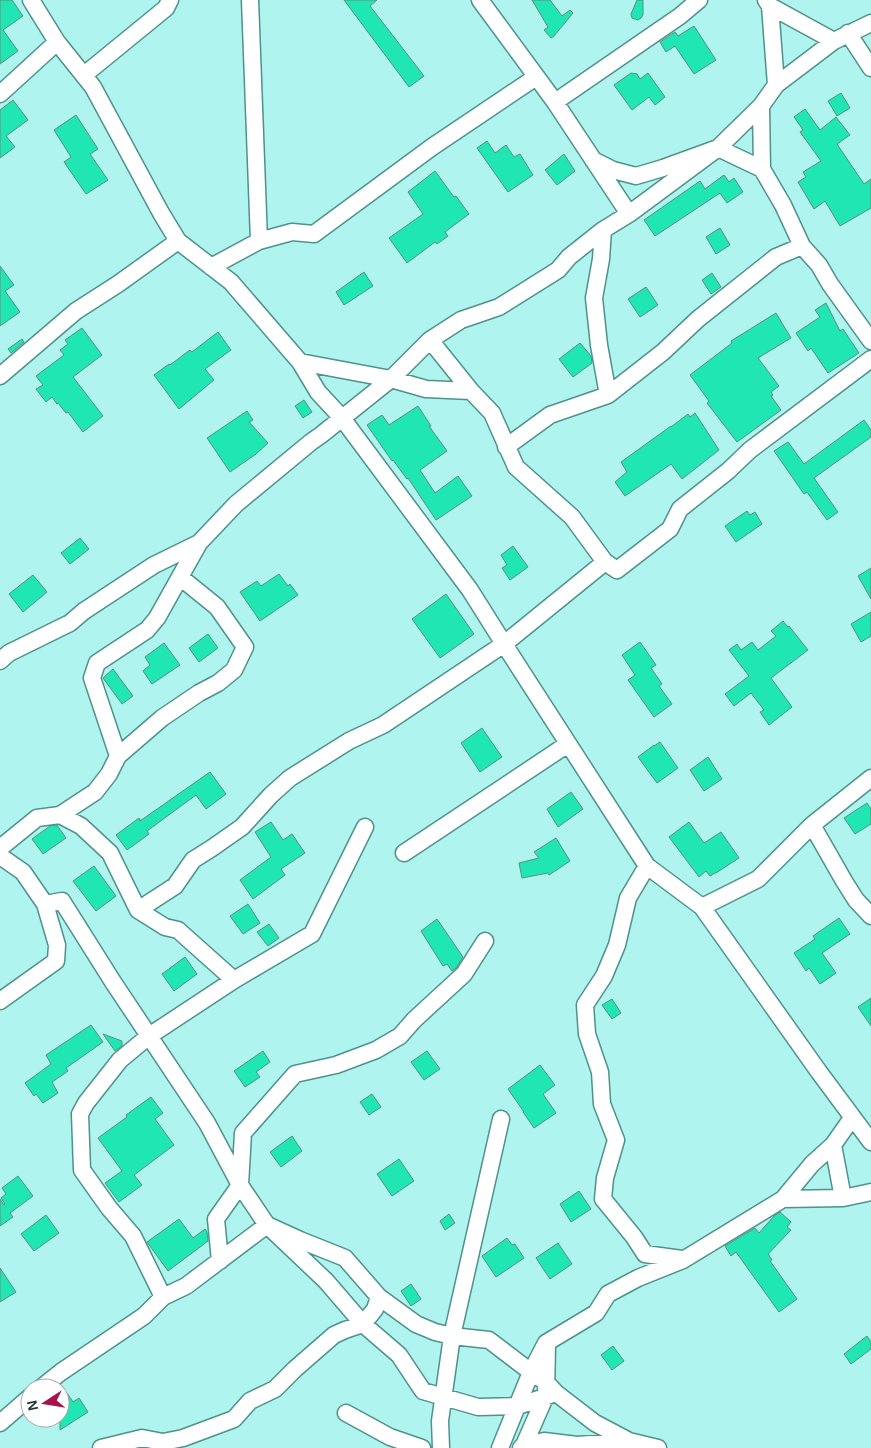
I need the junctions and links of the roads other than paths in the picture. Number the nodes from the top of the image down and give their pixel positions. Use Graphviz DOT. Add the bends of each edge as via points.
graph roads {
  1 [pos="32,0"];
  2 [pos="170,0"];
  3 [pos="250,0"];
  4 [pos="699,0"];
  5 [pos="488,3"];
  6 [pos="768,3"];
  7 [pos="871,23"];
  8 [pos="841,37"];
  9 [pos="57,42"];
  10 [pos="871,68"];
  11 [pos="84,75"];
  12 [pos="536,77"];
  13 [pos="776,85"];
  14 [pos="0,94"];
  15 [pos="555,102"];
  16 [pos="761,106"];
  17 [pos="718,148"];
  18 [pos="593,160"];
  19 [pos="762,169"];
  20 [pos="629,214"];
  21 [pos="603,230"];
  22 [pos="178,241"];
  23 [pos="259,242"];
  24 [pos="802,246"];
  25 [pos="211,267"];
  26 [pos="430,340"];
  27 [pos="871,341"];
  28 [pos="871,359"];
  29 [pos="300,362"];
  30 [pos="0,376"];
  31 [pos="391,379"];
  32 [pos="471,391"];
  33 [pos="608,395"];
  34 [pos="342,418"];
  35 [pos="506,447"];
  36 [pos="198,543"];
  37 [pos="605,562"];
  38 [pos="180,577"];
  39 [pos="504,644"];
  40 [pos="0,661"];
  41 [pos="568,744"];
  42 [pos="118,756"];
  43 [pos="871,778"];
  44 [pos="60,815"];
  45 [pos="812,825"];
  46 [pos="365,826"];
  47 [pos="0,848"];
  48 [pos="404,853"];
  49 [pos="0,856"];
  50 [pos="647,866"];
  51 [pos="45,904"];
  52 [pos="702,907"];
  53 [pos="138,910"];
  54 [pos="871,916"];
  55 [pos="485,941"];
  56 [pos="234,980"];
  57 [pos="0,1001"];
  58 [pos="149,1036"];
  59 [pos="852,1118"];
  60 [pos="501,1119"];
  61 [pos="871,1142"];
  62 [pos="833,1146"];
  63 [pos="240,1185"];
  64 [pos="871,1192"];
  65 [pos="843,1198"];
  66 [pos="783,1199"];
  67 [pos="268,1225"];
  68 [pos="683,1260"];
  69 [pos="220,1261"];
  70 [pos="163,1297"];
  71 [pos="379,1297"];
  72 [pos="363,1324"];
  73 [pos="452,1336"];
  74 [pos="546,1343"];
  75 [pos="531,1372"];
  76 [pos="53,1378"];
  77 [pos="550,1390"];
  78 [pos="444,1397"];
  79 [pos="20,1405"];
  80 [pos="518,1406"];
  81 [pos="346,1413"];
  82 [pos="0,1422"];
  83 [pos="619,1444"];
  84 [pos="522,1447"];
  85 [pos="101,1448"];
  86 [pos="422,1448"];
  87 [pos="441,1448"];
  88 [pos="500,1448"];
  89 [pos="658,1448"];
  1 -- 9 [label="street"];
  2 -- 11 [label="street" via="166,8"];
  3 -- 23 [label="street"];
  4 -- 15 [label="street"];
  5 -- 12 [label="street"];
  6 -- 8 [label="street"];
  6 -- 13 [label="street"];
  7 -- 8 [label="street"];
  8 -- 10 [label="street"];
  8 -- 13 [label="street"];
  9 -- 11 [label="street"];
  9 -- 14 [label="street"];
  11 -- 22 [label="street"];
  12 -- 15 [label="street"];
  12 -- 23 [label="street" via="432,147 314,234 292,232"];
  13 -- 16 [label="street"];
  15 -- 18 [label="street"];
  16 -- 17 [label="street"];
  16 -- 19 [label="street"];
  17 -- 18 [label="street" via="636,176"];
  17 -- 19 [label="street"];
  17 -- 20 [label="street"];
  18 -- 20 [label="street"];
  19 -- 24 [label="street"];
  20 -- 21 [label="street"];
  21 -- 26 [label="street" via="558,270 499,307 461,320"];
  21 -- 33 [label="street" via="594,298"];
  22 -- 25 [label="street"];
  22 -- 30 [label="street" via="76,311"];
  23 -- 25 [label="street"];
  24 -- 27 [label="street" via="819,264"];
  24 -- 33 [label="street" via="776,257"];
  25 -- 29 [label="street" via="231,282"];
  26 -- 31 [label="street"];
  26 -- 32 [label="street"];
  28 -- 37 [label="street" via="750,450 680,509 670,529 618,570"];
  29 -- 31 [label="street"];
  29 -- 34 [label="street" via="318,392"];
  31 -- 32 [label="street" via="426,389"];
  31 -- 34 [label="street"];
  32 -- 35 [label="street" via="492,413"];
  33 -- 35 [label="street" via="550,415"];
  34 -- 36 [label="street" via="236,504"];
  34 -- 39 [label="street" via="470,590"];
  35 -- 37 [label="street" via="516,467 572,517"];
  36 -- 38 [label="street"];
  36 -- 40 [label="street" via="154,566 70,623 9,653"];
  37 -- 39 [label="street"];
  38 -- 42 [label="street" via="147,630 97,662 92,678"];
  38 -- 42 [label="street" via="216,606 245,646 234,670 162,718"];
  39 -- 41 [label="street"];
  39 -- 53 [label="street" via="383,724 290,778 242,827 193,860 175,886"];
  41 -- 48 [label="street"];
  41 -- 50 [label="street"];
  42 -- 44 [label="street" via="95,792"];
  43 -- 45 [label="street"];
  44 -- 47 [label="street" via="37,818"];
  44 -- 53 [label="street" via="82,826 110,853"];
  45 -- 52 [label="street" via="758,879"];
  45 -- 54 [label="street" via="856,900"];
  46 -- 56 [label="street" via="312,934"];
  49 -- 51 [label="street" via="23,872"];
  50 -- 52 [label="street"];
  50 -- 68 [label="street" via="628,898 617,945 604,976 585,1005 587,1034 600,1072 602,1104 616,1140 605,1178 604,1199 645,1254"];
  51 -- 57 [label="street" via="57,945 56,961"];
  51 -- 58 [label="street" via="62,900"];
  52 -- 59 [label="street"];
  53 -- 56 [label="street" via="165,927 178,930"];
  55 -- 63 [label="street" via="464,974 400,1036 376,1050 344,1062 295,1074 243,1133"];
  56 -- 58 [label="street"];
  58 -- 63 [label="street" via="207,1123"];
  58 -- 70 [label="street" via="120,1060 80,1114 82,1170 133,1236"];
  59 -- 61 [label="street"];
  59 -- 62 [label="street"];
  60 -- 73 [label="street"];
  62 -- 65 [label="street"];
  62 -- 66 [label="street" via="812,1164"];
  63 -- 67 [label="street"];
  63 -- 69 [label="street" via="216,1219"];
  64 -- 65 [label="street"];
  65 -- 66 [label="street"];
  66 -- 68 [label="street"];
  67 -- 69 [label="street"];
  67 -- 71 [label="street" via="346,1258"];
  67 -- 72 [label="street" via="326,1281"];
  68 -- 74 [label="street" via="608,1294 596,1313"];
  69 -- 70 [label="street" via="186,1286"];
  70 -- 76 [label="street" via="144,1316"];
  71 -- 72 [label="street" via="375,1309"];
  71 -- 73 [label="street" via="416,1324"];
  72 -- 78 [label="street" via="399,1355 423,1391"];
  72 -- 85 [label="street" via="334,1335 275,1389 250,1401 234,1418 183,1438 163,1442 142,1438"];
  73 -- 75 [label="street" via="489,1340"];
  73 -- 78 [label="street"];
  74 -- 75 [label="street"];
  74 -- 77 [label="street"];
  75 -- 77 [label="street"];
  75 -- 80 [label="street"];
  77 -- 80 [label="street"];
  77 -- 83 [label="street"];
  77 -- 84 [label="street"];
  78 -- 80 [label="street" via="478,1407"];
  78 -- 87 [label="street" via="440,1421"];
  79 -- 82 [label="street"];
  80 -- 88 [label="street"];
  81 -- 86 [label="street" via="390,1437"];
  83 -- 84 [label="street" via="576,1446 544,1441"];
  83 -- 89 [label="street"];
}
